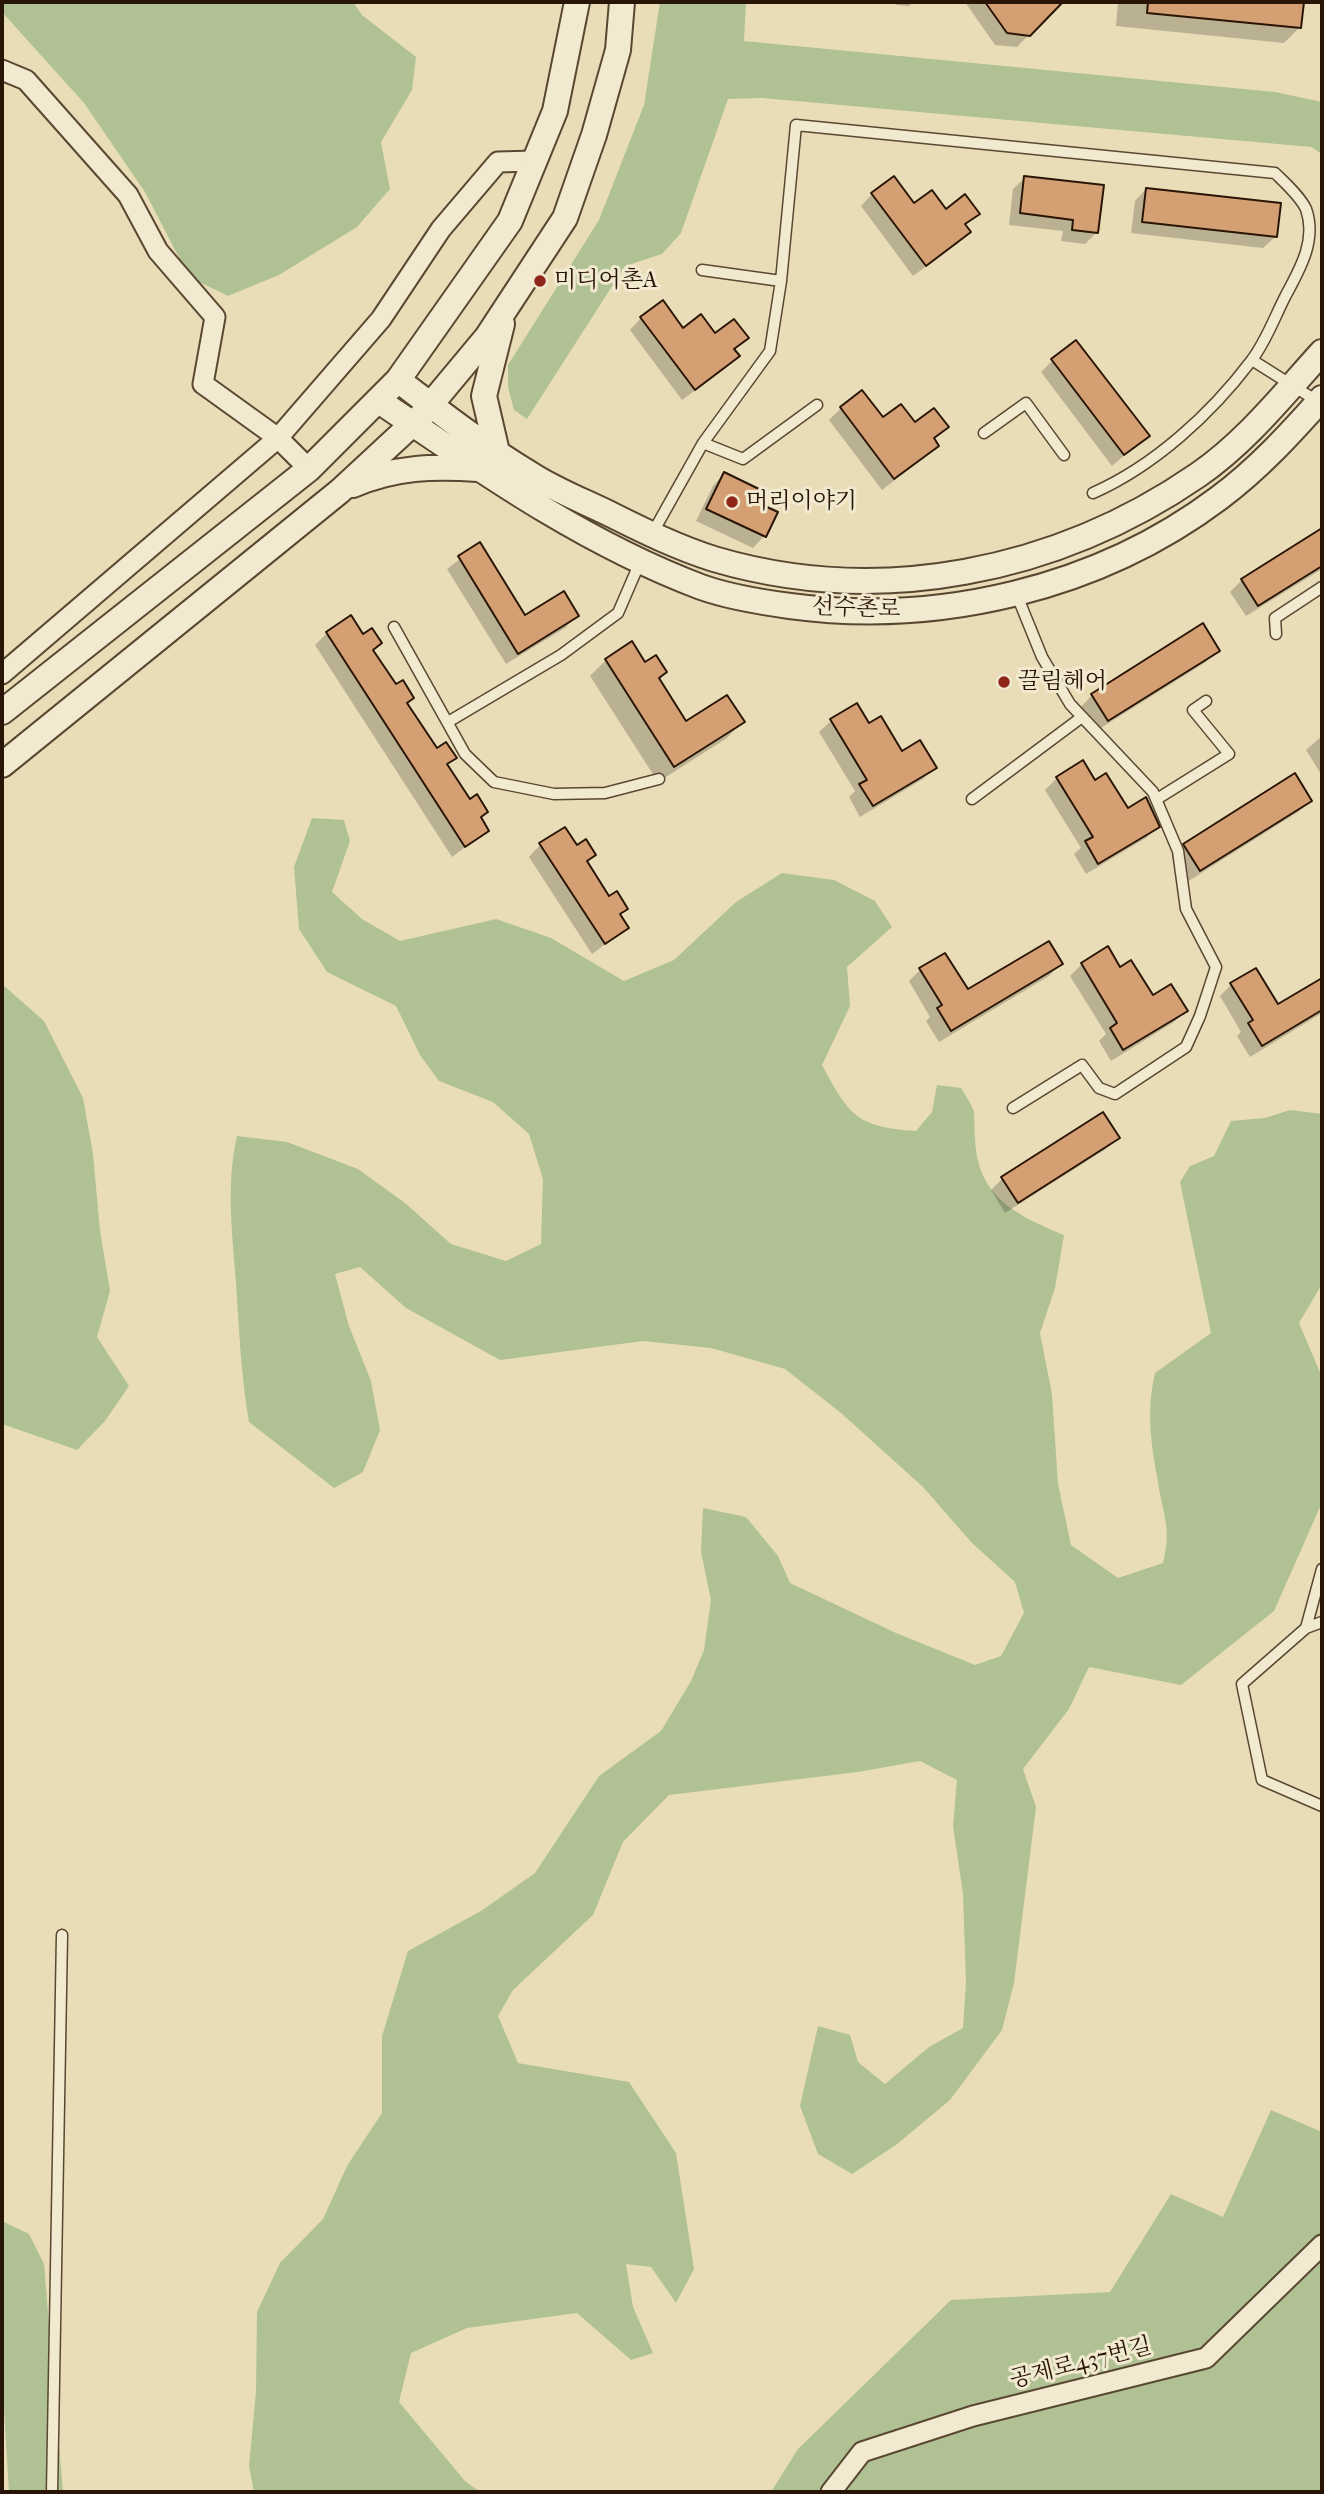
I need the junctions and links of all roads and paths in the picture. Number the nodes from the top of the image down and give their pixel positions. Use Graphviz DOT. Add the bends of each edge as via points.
graph roads {
  1 [pos="577,2"];
  2 [pos="622,2"];
  3 [pos="2,70"];
  4 [pos="534,161"];
  5 [pos="702,270"];
  6 [pos="781,281"];
  7 [pos="506,308"];
  8 [pos="1322,352"];
  9 [pos="1252,360"];
  10 [pos="398,380"];
  11 [pos="1292,385"];
  12 [pos="379,401"];
  13 [pos="1321,403"];
  14 [pos="430,405"];
  15 [pos="817,405"];
  16 [pos="413,424"];
  17 [pos="984,433"];
  18 [pos="278,439"];
  19 [pos="703,443"];
  20 [pos="1064,455"];
  21 [pos="488,461"];
  22 [pos="309,469"];
  23 [pos="340,491"];
  24 [pos="1093,493"];
  25 [pos="651,534"];
  26 [pos="640,562"];
  27 [pos="1008,563"];
  28 [pos="1322,587"];
  29 [pos="1016,593"];
  30 [pos="394,628"];
  31 [pos="1276,634"];
  32 [pos="2,674"];
  33 [pos="1206,701"];
  34 [pos="2,712"];
  35 [pos="1082,717"];
  36 [pos="448,722"];
  37 [pos="2,765"];
  38 [pos="659,779"];
  39 [pos="972,799"];
  40 [pos="1157,799"];
  41 [pos="1013,1108"];
  42 [pos="1322,1569"];
  43 [pos="1322,1622"];
  44 [pos="1306,1628"];
  45 [pos="1322,1806"];
  46 [pos="62,1936"];
  47 [pos="1322,2245"];
  48 [pos="52,2492"];
  49 [pos="831,2492"];
  1 -- 4 [label="street" via="555,111"];
  2 -- 7 [label="street" via="618,50 565,219"];
  3 -- 18 [label="street" via="26,80 128,195 158,251 215,317 203,384"];
  4 -- 10 [label="street" via="510,221"];
  4 -- 18 [label="street" via="498,162 441,229 381,319"];
  5 -- 6 [label="lane"];
  6 -- 9 [label="lane" via="796,125 1275,173 1306,209 1310,233 1304,264"];
  6 -- 19 [label="lane" via="770,351"];
  7 -- 14 [label="street"];
  7 -- 21 [label="street" via="484,396"];
  8 -- 11 [label="street, 선수촌로"];
  9 -- 11 [label="lane"];
  9 -- 24 [label="lane" via="1186,432"];
  10 -- 12 [label="street"];
  10 -- 14 [label="street, 선수촌로"];
  11 -- 13 [label="lane"];
  11 -- 27 [label="street, 선수촌로" via="1247,435 1200,474 1079,541"];
  12 -- 16 [label="street, 선수촌로"];
  12 -- 22 [label="street"];
  13 -- 29 [label="street, 선수촌로" via="1218,499 1159,536 1090,569"];
  14 -- 16 [label="street"];
  14 -- 21 [label="street, 선수촌로"];
  15 -- 19 [label="lane" via="743,459"];
  16 -- 21 [label="street, 선수촌로"];
  16 -- 23 [label="street"];
  17 -- 20 [label="lane" via="1026,403"];
  18 -- 22 [label="street"];
  18 -- 32 [label="street"];
  19 -- 25 [label="lane"];
  21 -- 23 [label="street" via="379,474"];
  21 -- 25 [label="street, 선수촌로" via="534,477"];
  21 -- 26 [label="street, 선수촌로" via="524,500"];
  22 -- 34 [label="street"];
  23 -- 37 [label="street"];
  25 -- 26 [label="street"];
  25 -- 27 [label="street, 선수촌로" via="763,572 820,579 889,582 946,577"];
  26 -- 29 [label="street, 선수촌로" via="704,588 757,602 818,610 890,613 939,609"];
  26 -- 36 [label="lane" via="618,613 561,655"];
  27 -- 29 [label="street"];
  28 -- 31 [label="lane" via="1275,618"];
  29 -- 35 [label="lane" via="1042,657"];
  30 -- 36 [label="lane"];
  33 -- 40 [label="lane" via="1193,710 1229,754"];
  35 -- 39 [label="lane"];
  35 -- 40 [label="lane"];
  36 -- 38 [label="lane" via="465,754 494,782 554,794 605,793"];
  40 -- 41 [label="lane" via="1178,851 1186,909 1216,967 1200,1016 1186,1046 1115,1094 1099,1088 1082,1065"];
  42 -- 44 [label="lane"];
  43 -- 44 [label="lane"];
  44 -- 45 [label="lane" via="1242,1684 1262,1780"];
  46 -- 48 [label="lane"];
  47 -- 49 [label="street, 공제로437번길" via="1206,2358 973,2416 862,2452"];
}
